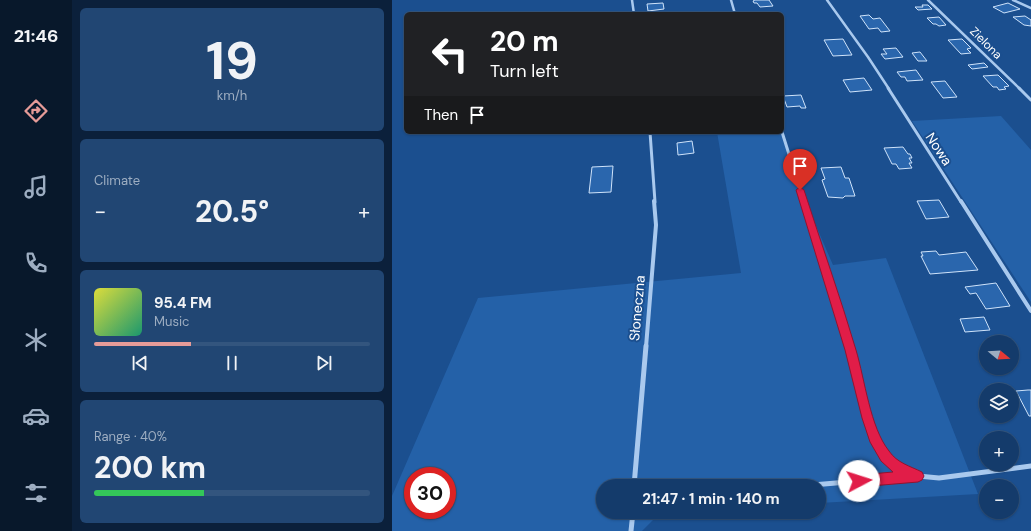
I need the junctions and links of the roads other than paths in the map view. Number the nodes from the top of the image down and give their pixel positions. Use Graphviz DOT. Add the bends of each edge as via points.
graph roads {
  1 [pos="632,0"];
  2 [pos="730,0"];
  3 [pos="827,0"];
  4 [pos="928,0"];
  5 [pos="1013,0"];
  6 [pos="1031,8"];
  7 [pos="634,12"];
  8 [pos="735,12"];
  9 [pos="1031,100"];
  10 [pos="650,134"];
  11 [pos="783,134"];
  12 [pos="1031,312"];
  13 [pos="1031,466"];
  14 [pos="918,476"];
  15 [pos="635,479"];
  16 [pos="826,484"];
  17 [pos="632,519"];
  18 [pos="631,531"];
  1 -- 7 [label="street"];
  2 -- 8 [label="street"];
  3 -- 12 [label="street, Nowa" via="868,57"];
  4 -- 9 [label="street, Zielona"];
  5 -- 6 [label="street"];
  10 -- 15 [label="street, Słoneczna" via="656,225"];
  11 -- 14 [label="street" via="876,442 896,467"];
  13 -- 14 [label="street" via="939,478"];
  14 -- 16 [label="street"];
  17 -- 18 [label="street"];
}
